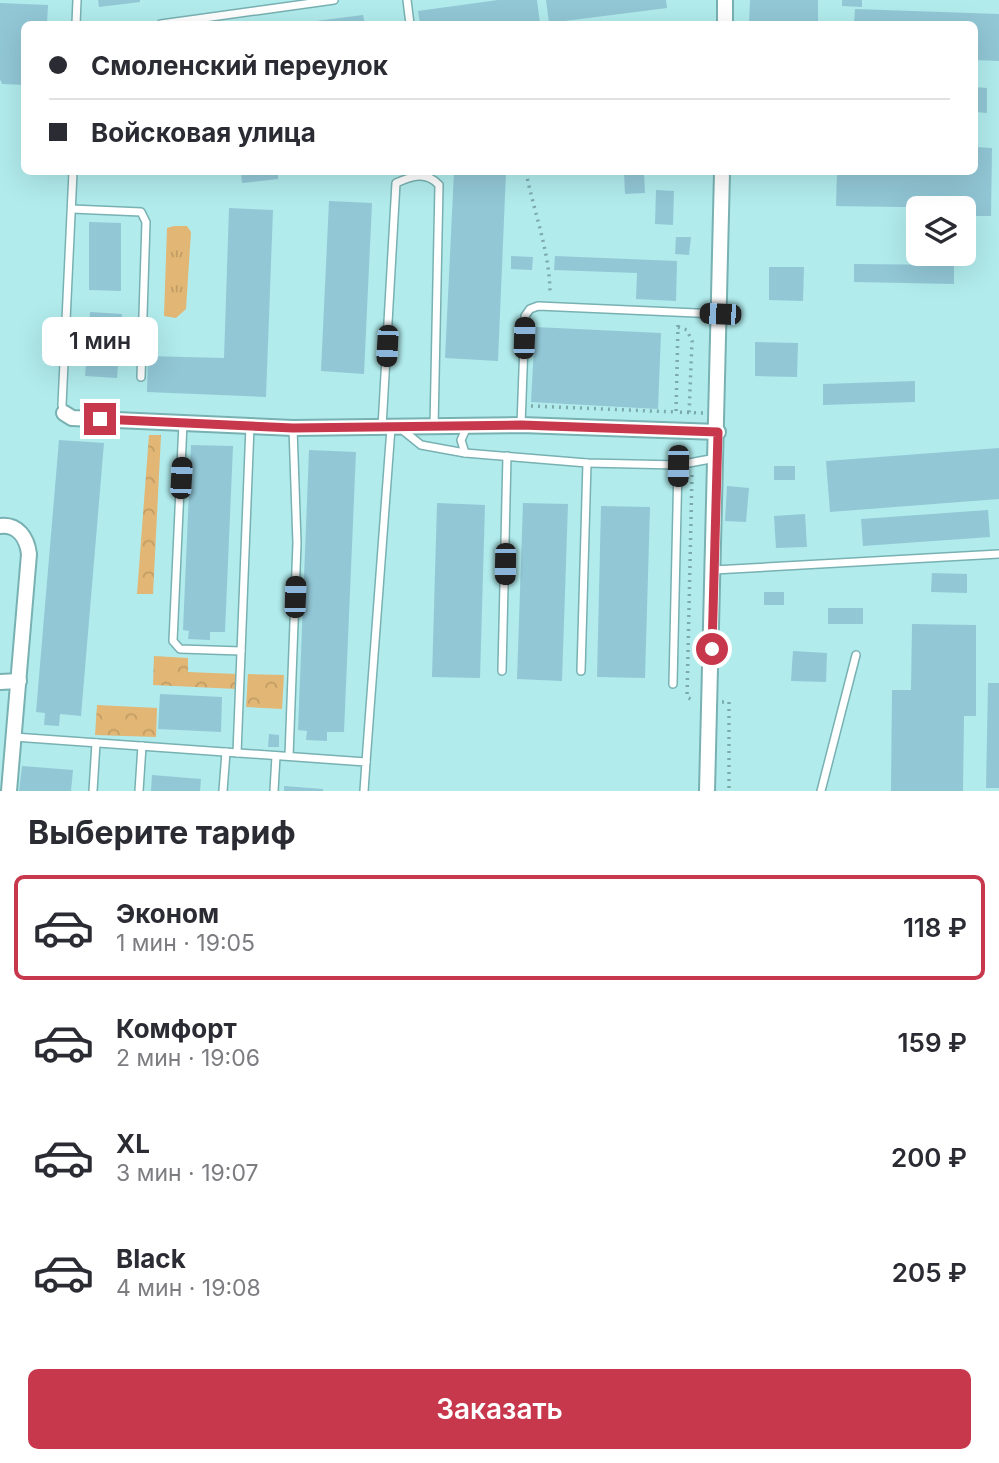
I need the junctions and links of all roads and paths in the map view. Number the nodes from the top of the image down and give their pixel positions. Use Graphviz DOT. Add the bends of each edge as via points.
graph roads {
  1 [pos="77,0"];
  2 [pos="334,0"];
  3 [pos="407,0"];
  4 [pos="725,0"];
  5 [pos="76,21"];
  6 [pos="184,21"];
  7 [pos="410,21"];
  8 [pos="725,21"];
  9 [pos="73,175"];
  10 [pos="527,175"];
  11 [pos="722,175"];
  12 [pos="72,209"];
  13 [pos="551,307"];
  14 [pos="679,312"];
  15 [pos="720,314"];
  16 [pos="141,377"];
  17 [pos="522,405"];
  18 [pos="676,412"];
  19 [pos="718,413"];
  20 [pos="64,414"];
  21 [pos="183,423"];
  22 [pos="521,425"];
  23 [pos="250,426"];
  24 [pos="467,426"];
  25 [pos="293,428"];
  26 [pos="391,428"];
  27 [pos="434,428"];
  28 [pos="718,432"];
  29 [pos="465,453"];
  30 [pos="507,456"];
  31 [pos="718,457"];
  32 [pos="587,463"];
  33 [pos="678,466"];
  34 [pos="0,526"];
  35 [pos="999,554"];
  36 [pos="714,570"];
  37 [pos="241,651"];
  38 [pos="856,655"];
  39 [pos="502,671"];
  40 [pos="581,671"];
  41 [pos="19,681"];
  42 [pos="0,682"];
  43 [pos="673,684"];
  44 [pos="14,737"];
  45 [pos="96,743"];
  46 [pos="142,746"];
  47 [pos="226,752"];
  48 [pos="237,753"];
  49 [pos="276,756"];
  50 [pos="289,756"];
  51 [pos="366,762"];
  52 [pos="9,791"];
  53 [pos="93,791"];
  54 [pos="138,791"];
  55 [pos="223,791"];
  56 [pos="274,791"];
  57 [pos="364,791"];
  58 [pos="707,791"];
  59 [pos="821,791"];
  1 -- 5 [label="lane"];
  2 -- 6 [label="lane"];
  3 -- 7 [label="lane"];
  4 -- 8 [label="street"];
  9 -- 12 [label="lane"];
  10 -- 13 [label="path" via="550,260"];
  11 -- 15 [label="street"];
  12 -- 16 [label="lane" via="141,212 146,222"];
  12 -- 20 [label="lane"];
  13 -- 14 [label="lane"];
  13 -- 17 [label="lane" via="530,309 525,316"];
  14 -- 15 [label="lane"];
  14 -- 18 [label="path"];
  15 -- 19 [label="street"];
  17 -- 18 [label="path"];
  17 -- 22 [label="lane"];
  18 -- 19 [label="path"];
  19 -- 28 [label="street"];
  20 -- 21 [label="street"];
  21 -- 23 [label="street"];
  21 -- 37 [label="lane" via="173,641 180,649"];
  22 -- 24 [label="street"];
  22 -- 28 [label="street"];
  23 -- 25 [label="street"];
  23 -- 37 [label="lane"];
  24 -- 27 [label="street"];
  24 -- 29 [label="lane" via="461,440"];
  25 -- 26 [label="street"];
  25 -- 50 [label="lane" via="297,543"];
  26 -- 27 [label="street"];
  26 -- 27 [label="lane" via="396,183 419,175 433,178 439,185"];
  26 -- 29 [label="lane" via="421,445"];
  26 -- 51 [label="lane"];
  28 -- 31 [label="street"];
  29 -- 30 [label="lane"];
  30 -- 32 [label="lane"];
  30 -- 39 [label="lane"];
  31 -- 33 [label="lane"];
  31 -- 36 [label="street"];
  32 -- 33 [label="lane"];
  32 -- 40 [label="lane"];
  33 -- 43 [label="lane"];
  34 -- 41 [label="street" via="18,531 28,540"];
  35 -- 36 [label="lane"];
  36 -- 58 [label="street"];
  37 -- 48 [label="lane"];
  38 -- 59 [label="lane"];
  41 -- 42 [label="street"];
  41 -- 44 [label="street"];
  44 -- 45 [label="lane"];
  44 -- 52 [label="street"];
  45 -- 46 [label="lane"];
  45 -- 53 [label="lane"];
  46 -- 47 [label="lane"];
  46 -- 54 [label="lane"];
  47 -- 48 [label="lane"];
  47 -- 55 [label="lane"];
  48 -- 49 [label="lane"];
  49 -- 50 [label="lane"];
  49 -- 56 [label="lane"];
  50 -- 51 [label="lane"];
  51 -- 57 [label="lane"];
}
